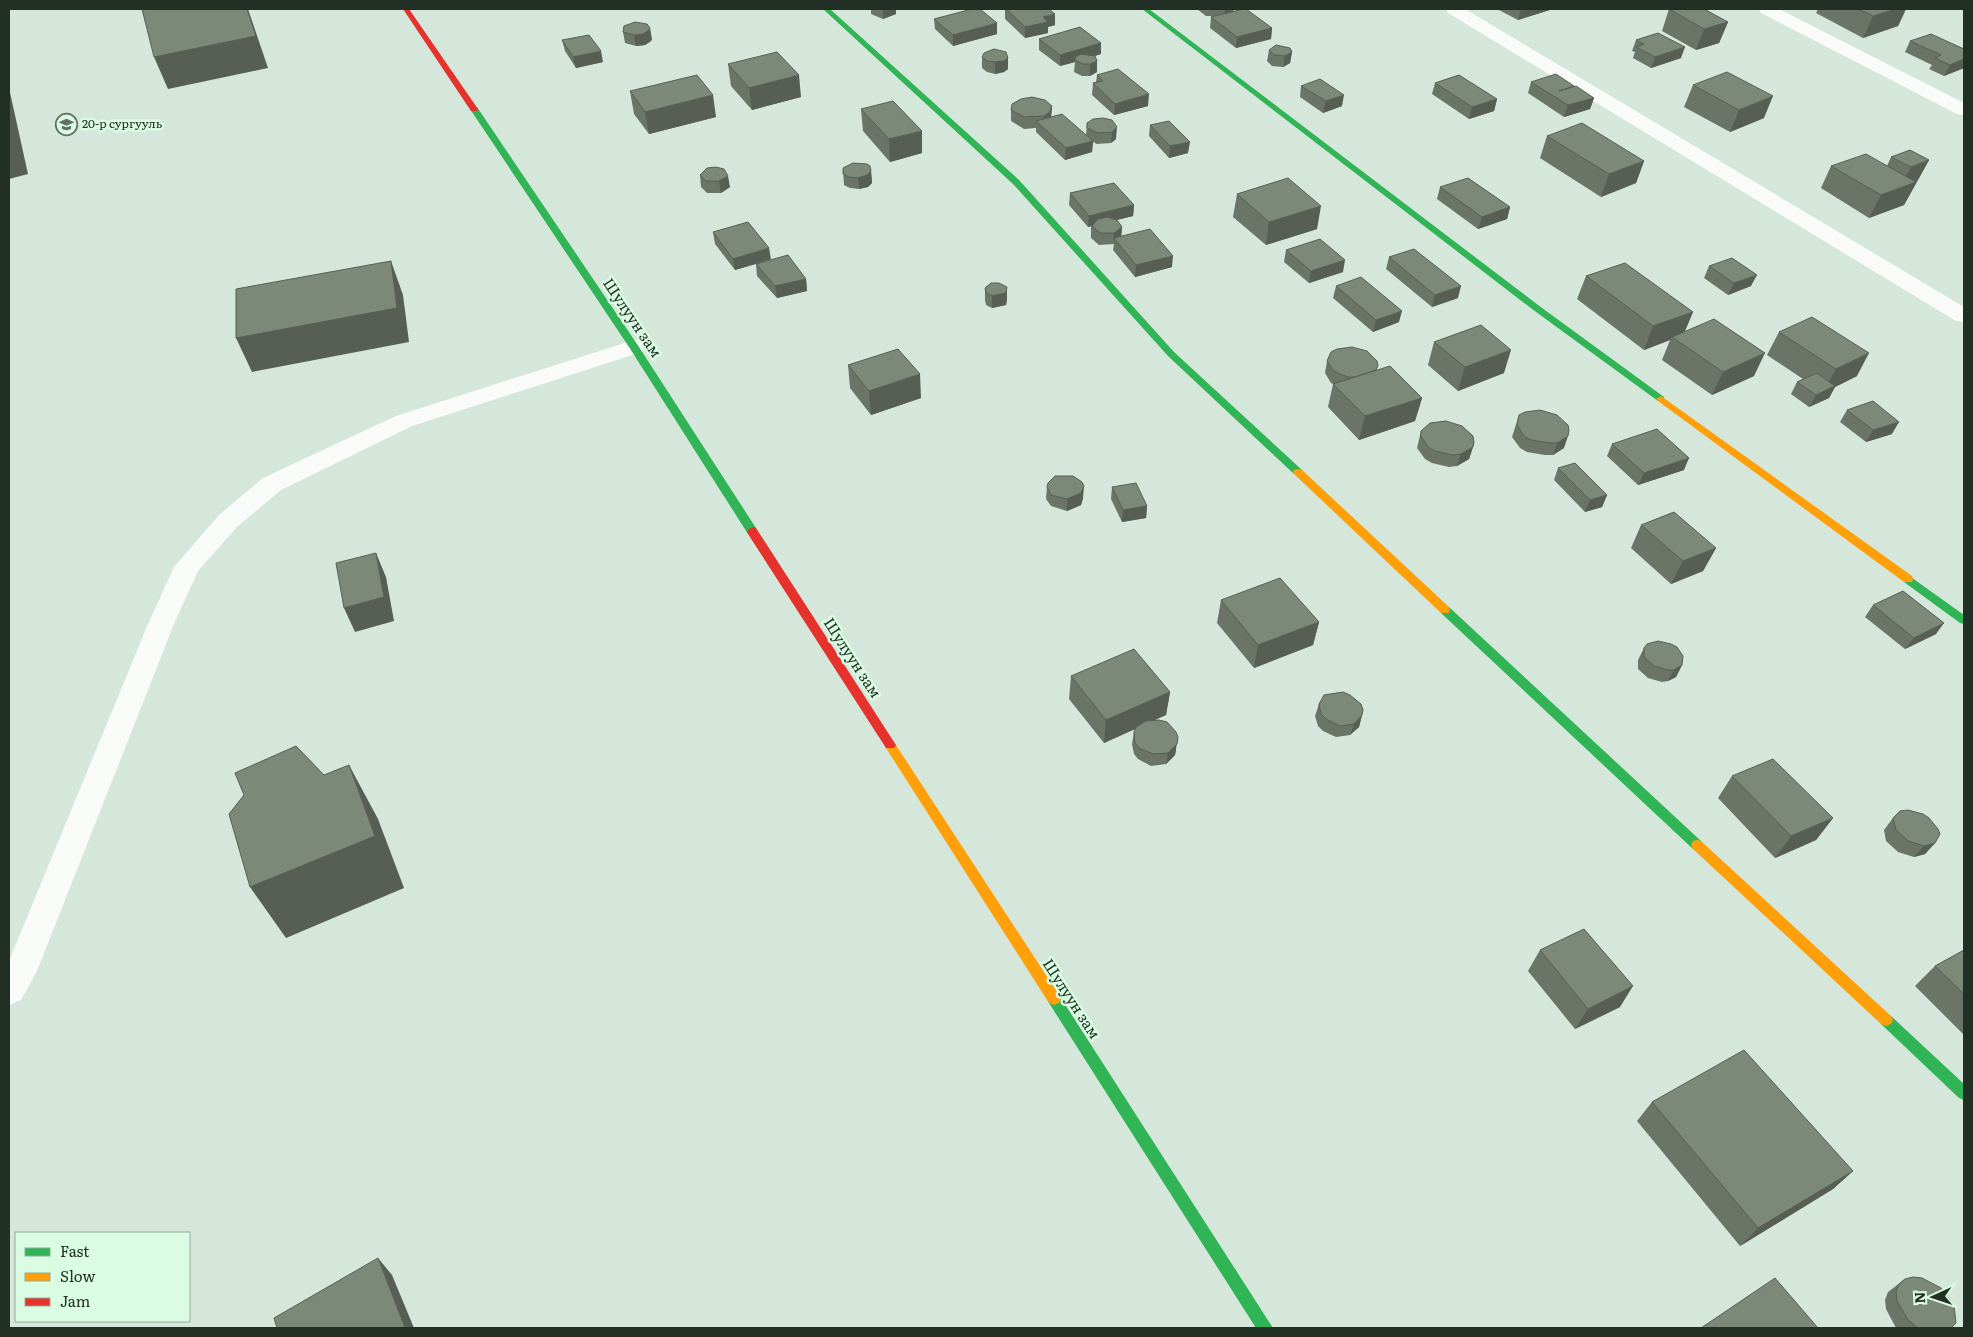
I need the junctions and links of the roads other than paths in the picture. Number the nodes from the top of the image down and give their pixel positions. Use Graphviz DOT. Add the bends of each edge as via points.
graph roads {
  1 [pos="406,9"];
  2 [pos="826,9"];
  3 [pos="1145,9"];
  4 [pos="1454,9"];
  5 [pos="1766,9"];
  6 [pos="1964,110"];
  7 [pos="1964,316"];
  8 [pos="634,347"];
  9 [pos="1964,620"];
  10 [pos="9,990"];
  11 [pos="1964,1093"];
  12 [pos="1265,1328"];
  1 -- 8 [label="street, Шулуун зам"];
  2 -- 11 [label="street" via="1016,182 1171,354"];
  3 -- 9 [label="street" via="1535,307"];
  4 -- 7 [label="street"];
  5 -- 6 [label="street"];
  8 -- 10 [label="street" via="404,421 272,484 228,521 187,567 157,633 21,971"];
  8 -- 12 [label="street, Шулуун зам"];
}
